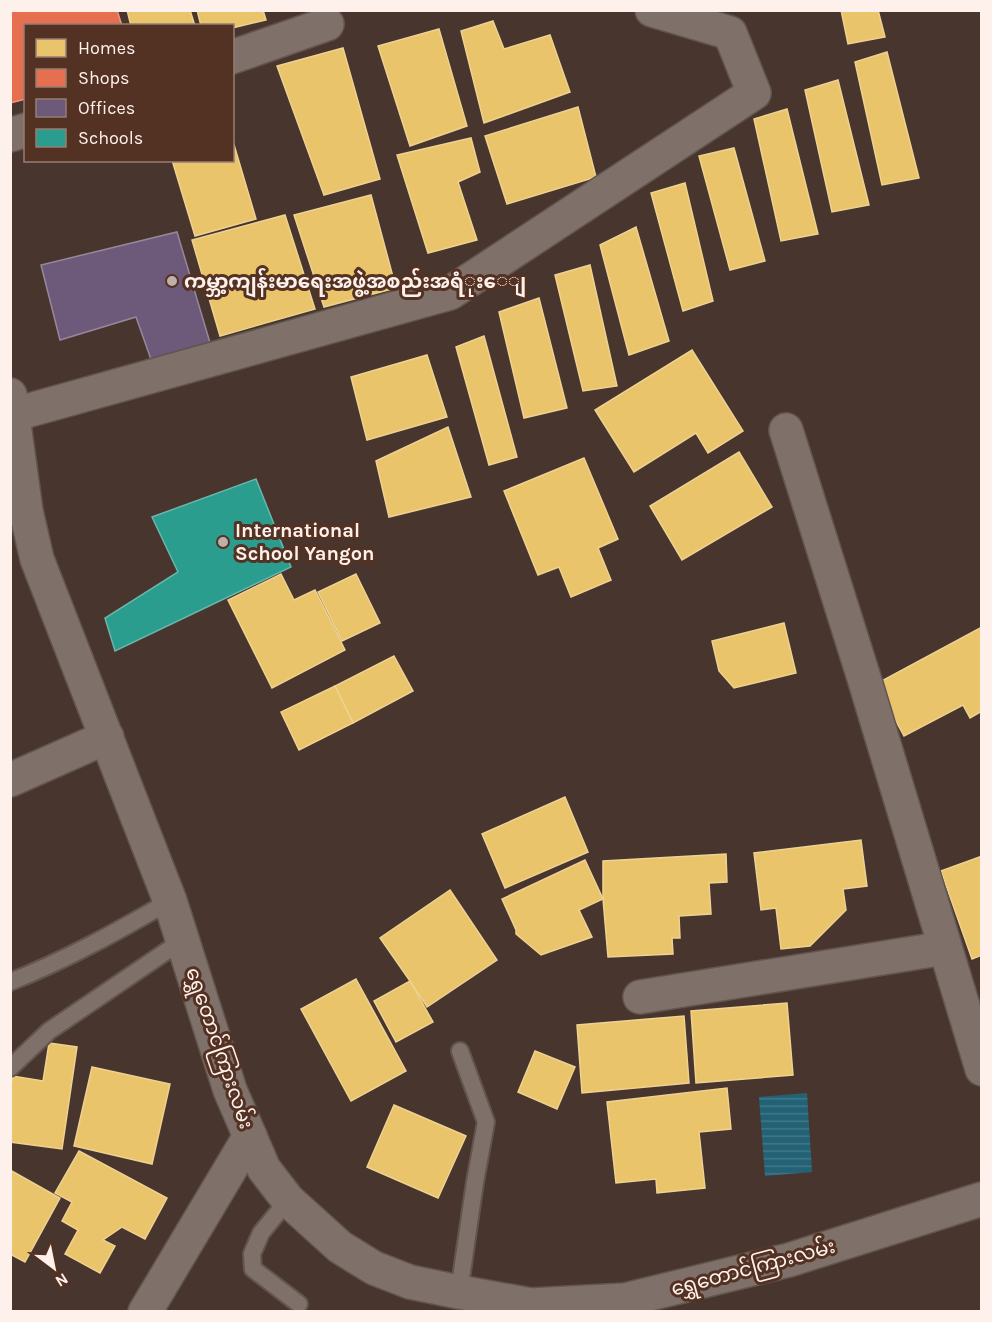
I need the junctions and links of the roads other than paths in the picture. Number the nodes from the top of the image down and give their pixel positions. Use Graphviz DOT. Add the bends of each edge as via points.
graph roads {
  1 [pos="652,10"];
  2 [pos="327,24"];
  3 [pos="234,56"];
  4 [pos="11,405"];
  5 [pos="786,430"];
  6 [pos="107,737"];
  7 [pos="10,780"];
  8 [pos="170,901"];
  9 [pos="183,940"];
  10 [pos="945,948"];
  11 [pos="10,982"];
  12 [pos="640,997"];
  13 [pos="460,1051"];
  14 [pos="10,1068"];
  15 [pos="981,1069"];
  16 [pos="250,1136"];
  17 [pos="981,1199"];
  18 [pos="288,1200"];
  19 [pos="459,1292"];
  20 [pos="299,1304"];
  21 [pos="145,1311"];
  1 -- 4 [label="street" via="730,33 754,93 450,293"];
  2 -- 3 [label="street"];
  4 -- 6 [label="street, ရွှေတောင်ကြားလမ်း" via="37,559"];
  5 -- 10 [label="street"];
  6 -- 7 [label="street"];
  6 -- 8 [label="street, ရွှေတောင်ကြားလမ်း"];
  8 -- 9 [label="street, ရွှေတောင်ကြားလမ်း"];
  8 -- 11 [label="lane" via="46,968"];
  9 -- 14 [label="lane" via="48,1031"];
  9 -- 16 [label="street, ရွှေတောင်ကြားလမ်း" via="230,1090"];
  10 -- 12 [label="street"];
  10 -- 15 [label="street"];
  13 -- 19 [label="lane" via="486,1122"];
  16 -- 18 [label="street, ရွှေတောင်ကြားလမ်း" via="264,1169"];
  16 -- 21 [label="street"];
  17 -- 19 [label="street, ရွှေတောင်ကြားလမ်း" via="789,1260 625,1300 531,1305"];
  18 -- 19 [label="street, ရွှေတောင်ကြားလမ်း" via="340,1247 375,1268 410,1282"];
  18 -- 20 [label="lane" via="261,1233 252,1254 253,1269"];
}
